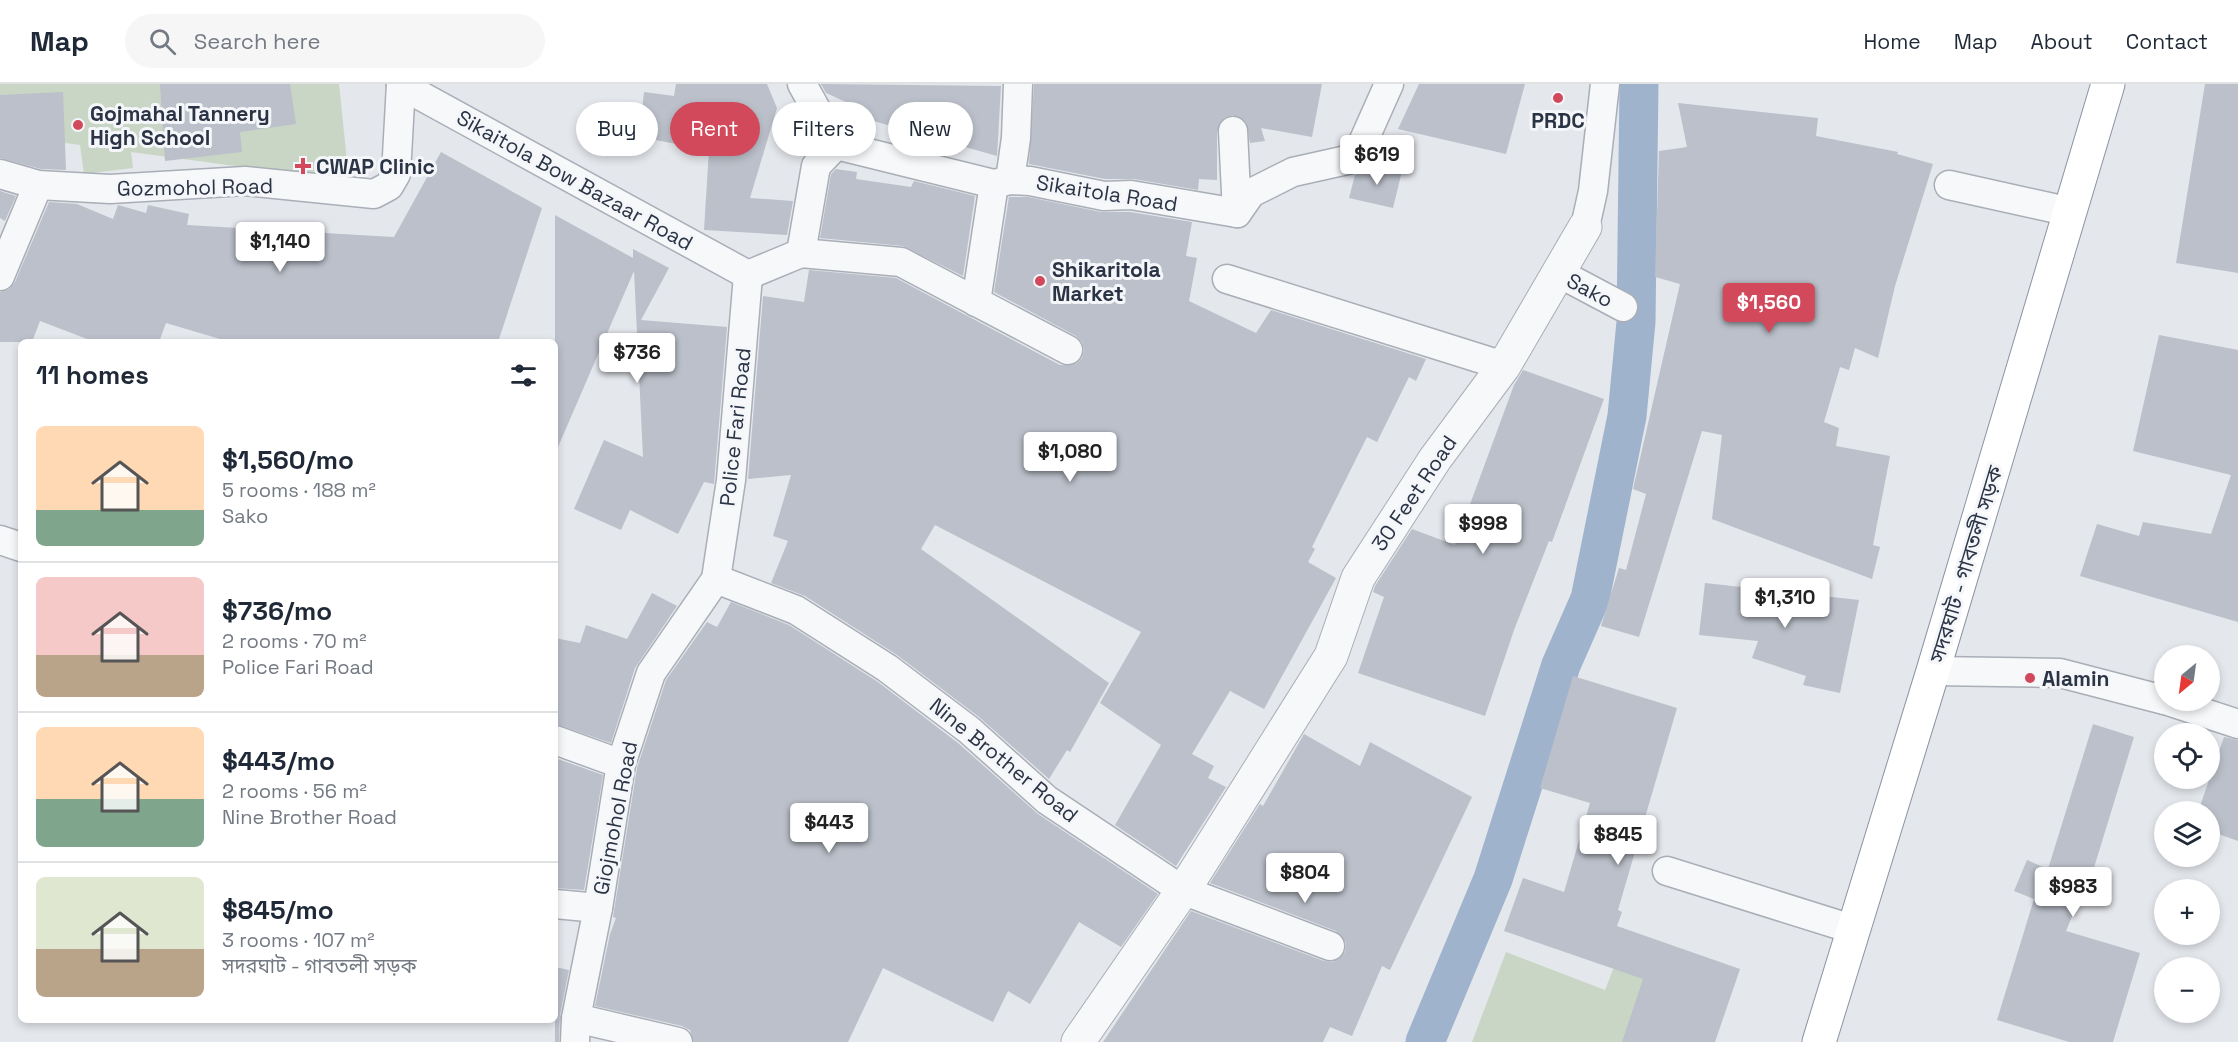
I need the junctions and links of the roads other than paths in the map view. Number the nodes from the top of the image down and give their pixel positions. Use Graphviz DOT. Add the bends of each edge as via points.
graph roads {
  1 [pos="802,84"];
  2 [pos="1018,84"];
  3 [pos="1389,84"];
  4 [pos="1605,84"];
  5 [pos="2108,84"];
  6 [pos="401,85"];
  7 [pos="812,102"];
  8 [pos="1233,131"];
  9 [pos="876,154"];
  10 [pos="826,156"];
  11 [pos="0,174"];
  12 [pos="1002,182"];
  13 [pos="38,185"];
  14 [pos="1949,185"];
  15 [pos="2071,212"];
  16 [pos="1237,213"];
  17 [pos="1585,227"];
  18 [pos="801,253"];
  19 [pos="1557,272"];
  20 [pos="748,275"];
  21 [pos="0,276"];
  22 [pos="1227,279"];
  23 [pos="976,302"];
  24 [pos="1623,307"];
  25 [pos="1068,350"];
  26 [pos="1504,366"];
  27 [pos="0,540"];
  28 [pos="18,547"];
  29 [pos="716,579"];
  30 [pos="1933,671"];
  31 [pos="2154,697"];
  32 [pos="2198,711"];
  33 [pos="2238,724"];
  34 [pos="558,741"];
  35 [pos="621,764"];
  36 [pos="1667,871"];
  37 [pos="1182,890"];
  38 [pos="558,904"];
  39 [pos="598,908"];
  40 [pos="1852,929"];
  41 [pos="1330,946"];
  42 [pos="576,1030"];
  43 [pos="678,1042"];
  44 [pos="1078,1042"];
  45 [pos="1819,1042"];
  1 -- 7 [label="street"];
  2 -- 12 [label="street" via="1016,138"];
  3 -- 16 [label="street" via="1356,158 1293,172 1251,193"];
  4 -- 17 [label="street, 30 Feet Road"];
  5 -- 15 [label="highway, সদরঘাট - গাবতলী সড়ক"];
  6 -- 13 [label="street, Gozmohol Road" via="396,174 389,186 374,194 245,181 110,189"];
  6 -- 20 [label="street, Sikaitola Bow Bazaar Road"];
  8 -- 16 [label="street"];
  9 -- 12 [label="street, Sikaitola Road"];
  10 -- 18 [label="street" via="816,166"];
  11 -- 13 [label="street, Gozmohol Road"];
  12 -- 16 [label="street, Sikaitola Road" via="1030,181 1104,196 1131,195"];
  12 -- 23 [label="street"];
  13 -- 21 [label="street"];
  14 -- 15 [label="street"];
  15 -- 30 [label="highway, সদরঘাট - গাবতলী সড়ক"];
  17 -- 19 [label="street, 30 Feet Road"];
  18 -- 20 [label="street"];
  18 -- 23 [label="street" via="901,262"];
  19 -- 24 [label="street, Sako"];
  19 -- 26 [label="street, 30 Feet Road"];
  20 -- 29 [label="street, Police Fari Road" via="731,480"];
  22 -- 26 [label="street"];
  23 -- 25 [label="street"];
  26 -- 37 [label="street, 30 Feet Road" via="1435,459 1358,578 1331,656"];
  27 -- 28 [label="street"];
  29 -- 35 [label="street, Giojmohol Road" via="651,674"];
  29 -- 37 [label="street, Nine Brother Road" via="796,610 887,668 969,730 1047,800"];
  30 -- 31 [label="street" via="2060,673"];
  30 -- 40 [label="highway, সদরঘাট - গাবতলী সড়ক"];
  32 -- 33 [label="street"];
  34 -- 35 [label="street"];
  35 -- 39 [label="street, Giojmohol Road"];
  36 -- 40 [label="street"];
  37 -- 41 [label="street, Nine Brother Road"];
  37 -- 44 [label="street, 30 Feet Road"];
  38 -- 39 [label="street"];
  39 -- 42 [label="street, Giojmohol Road"];
  40 -- 45 [label="highway, সদরঘাট - গাবতলী সড়ক"];
  42 -- 43 [label="street"];
}
